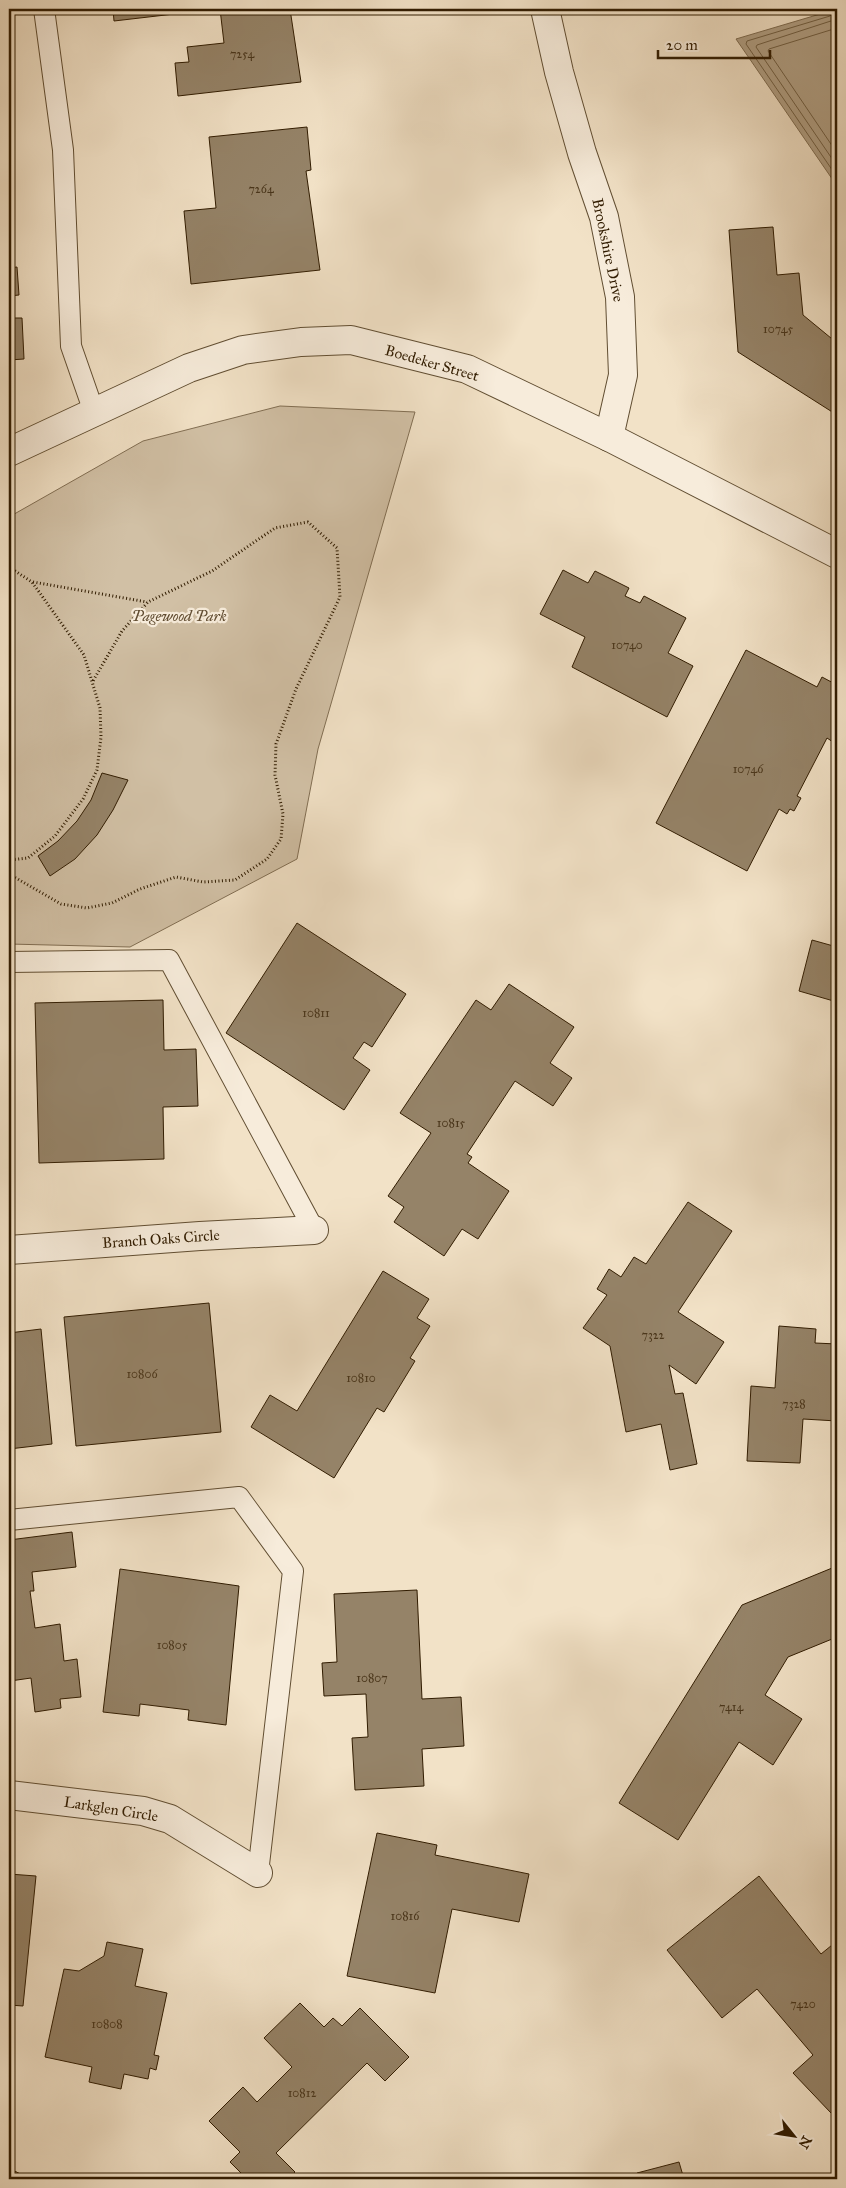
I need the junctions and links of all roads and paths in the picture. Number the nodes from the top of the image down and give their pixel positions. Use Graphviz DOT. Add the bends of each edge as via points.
graph roads {
  1 [pos="44,9"];
  2 [pos="545,9"];
  3 [pos="94,412"];
  4 [pos="609,437"];
  5 [pos="9,452"];
  6 [pos="837,554"];
  7 [pos="9,567"];
  8 [pos="32,582"];
  9 [pos="148,602"];
  10 [pos="93,681"];
  11 [pos="9,860"];
  12 [pos="9,874"];
  13 [pos="9,962"];
  14 [pos="314,1230"];
  15 [pos="9,1250"];
  16 [pos="9,1520"];
  17 [pos="9,1795"];
  18 [pos="258,1873"];
  1 -- 3 [label="lane" via="63,150 71,346"];
  2 -- 4 [label="street, Brookshire Drive" via="582,153 604,217 620,297 623,376"];
  3 -- 4 [label="street, Boedeker Street" via="189,368 244,350 302,342 351,340 467,369"];
  3 -- 5 [label="street, Boedeker Street"];
  4 -- 6 [label="street, Boedeker Street"];
  7 -- 8 [label="path"];
  8 -- 9 [label="path"];
  8 -- 10 [label="path" via="84,655"];
  9 -- 10 [label="path" via="122,631"];
  9 -- 12 [label="path" via="212,571 275,528 308,522 337,548 340,597 296,689 276,744 275,775 283,814 281,838 267,859 234,880 203,882 176,877 112,903 87,908 61,904"];
  10 -- 11 [label="path" via="100,708 101,737 96,770 83,799 55,836 28,858"];
  13 -- 14 [label="lane" via="169,960"];
  14 -- 15 [label="street, Branch Oaks Circle"];
  16 -- 18 [label="lane" via="239,1497 293,1571"];
  17 -- 18 [label="street, Larkglen Circle" via="143,1811 170,1820"];
}
